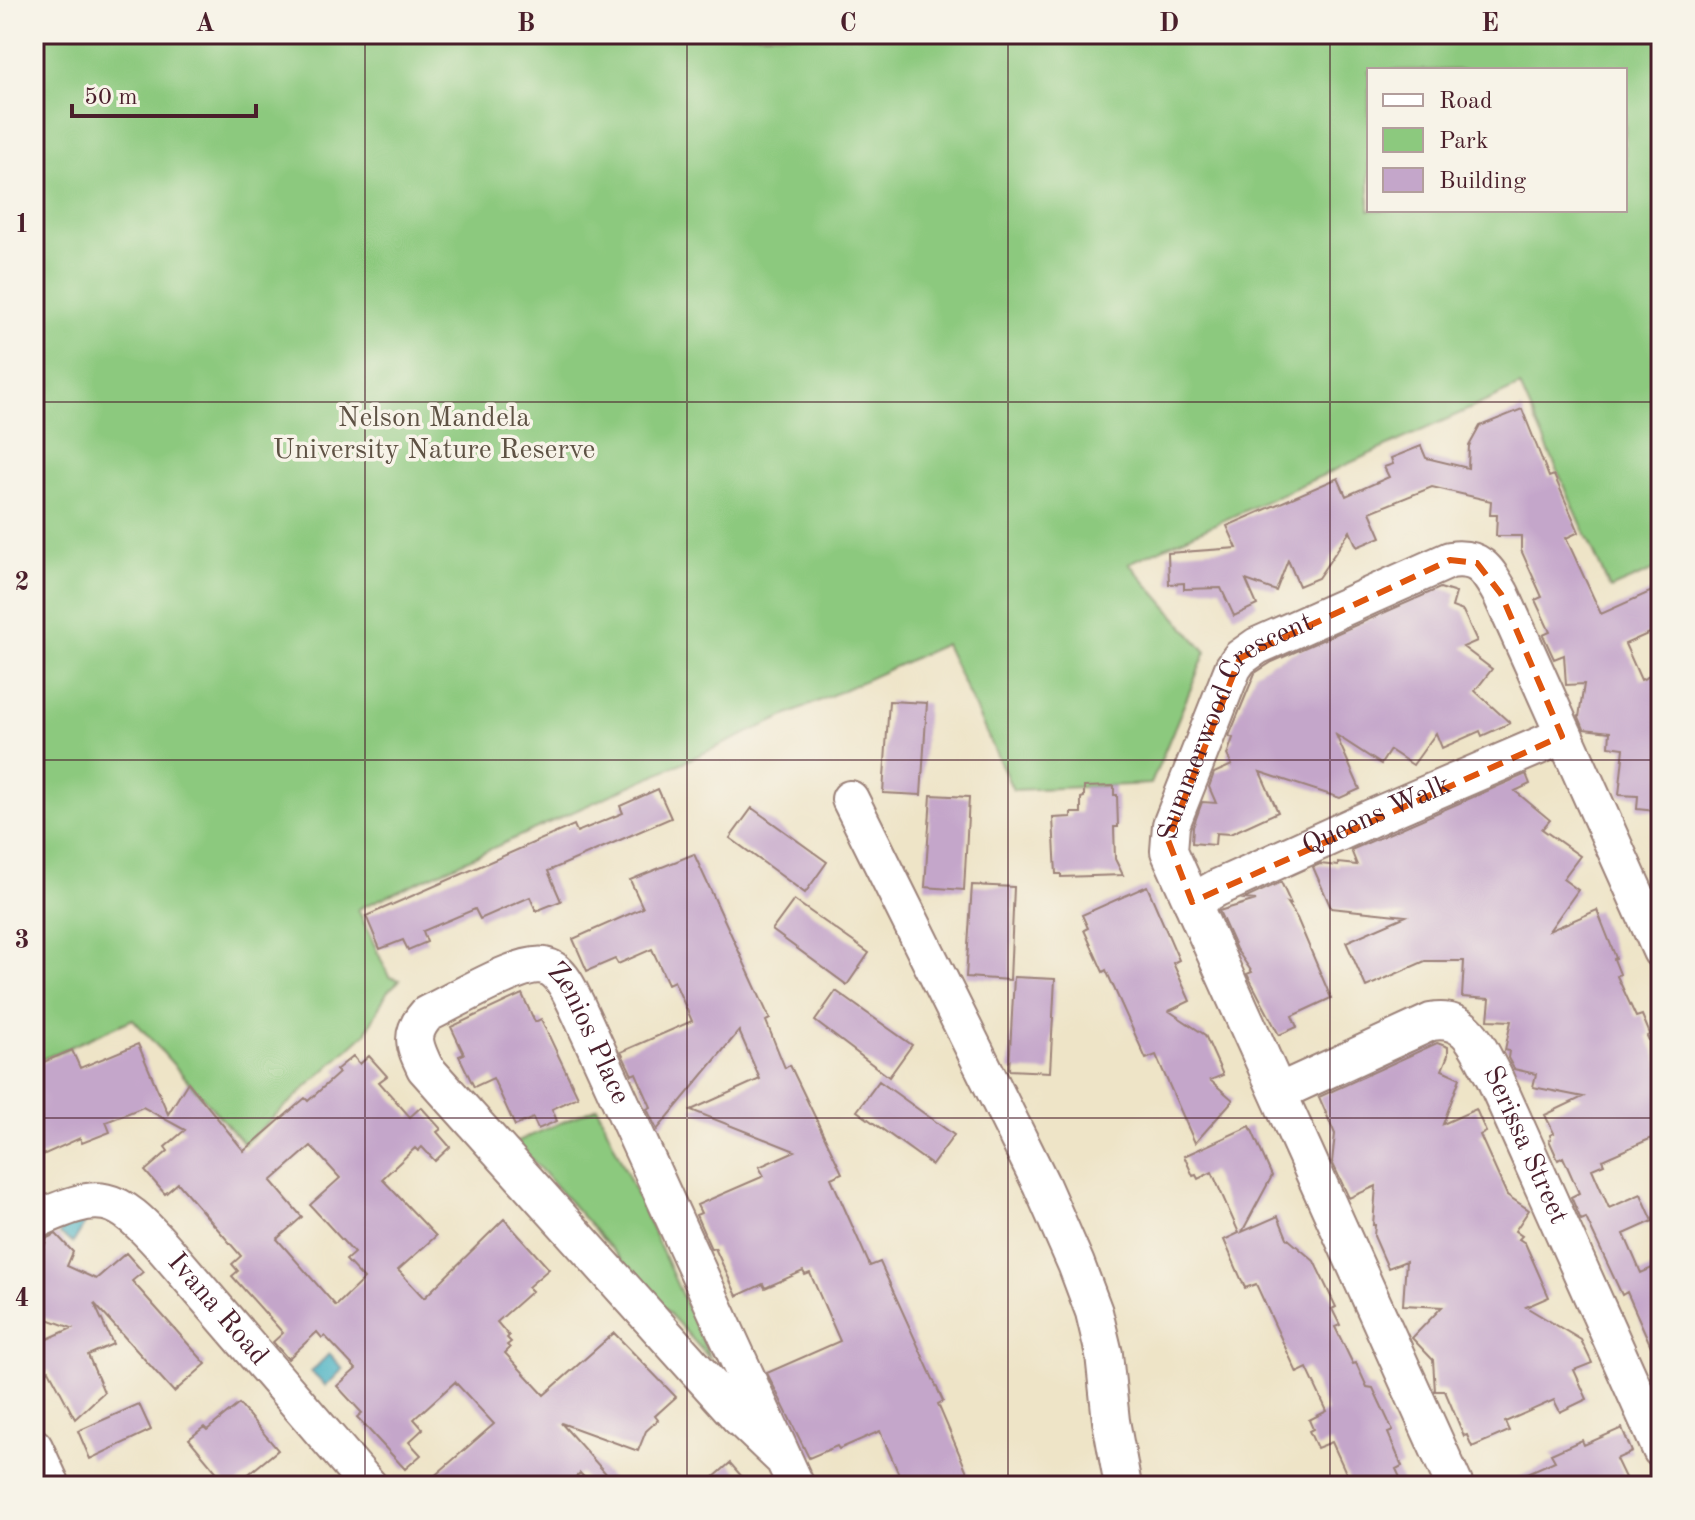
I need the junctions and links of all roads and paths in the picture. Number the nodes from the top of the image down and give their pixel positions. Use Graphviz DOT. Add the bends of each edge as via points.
graph roads {
  1 [pos="1562,736"];
  2 [pos="850,799"];
  3 [pos="1192,902"];
  4 [pos="1661,951"];
  5 [pos="1279,1092"];
  6 [pos="34,1221"];
  7 [pos="34,1447"];
  8 [pos="1661,1450"];
  9 [pos="788,1472"];
  10 [pos="52,1486"];
  11 [pos="369,1486"];
  12 [pos="1123,1486"];
  13 [pos="1455,1486"];
  1 -- 3 [label="street, Queens Walk"];
  1 -- 3 [label="street, Summerwood Crescent" via="1501,594 1489,573 1466,558 1450,560 1257,646 1233,668 1171,825 1169,851"];
  1 -- 4 [label="street, Summerwood Crescent"];
  2 -- 12 [label="street" via="1076,1264 1104,1354"];
  3 -- 5 [label="street, Summerwood Crescent"];
  5 -- 8 [label="street, Serissa Street" via="1431,1022 1445,1019 1470,1034"];
  5 -- 13 [label="street, Summerwood Crescent"];
  6 -- 11 [label="street, Ivana Road" via="90,1200 128,1211"];
  7 -- 10 [label="street"];
  9 -- 9 [label="street, Zenios Place" via="576,1004 557,973 527,965 427,1014 414,1040 425,1068"];
}
